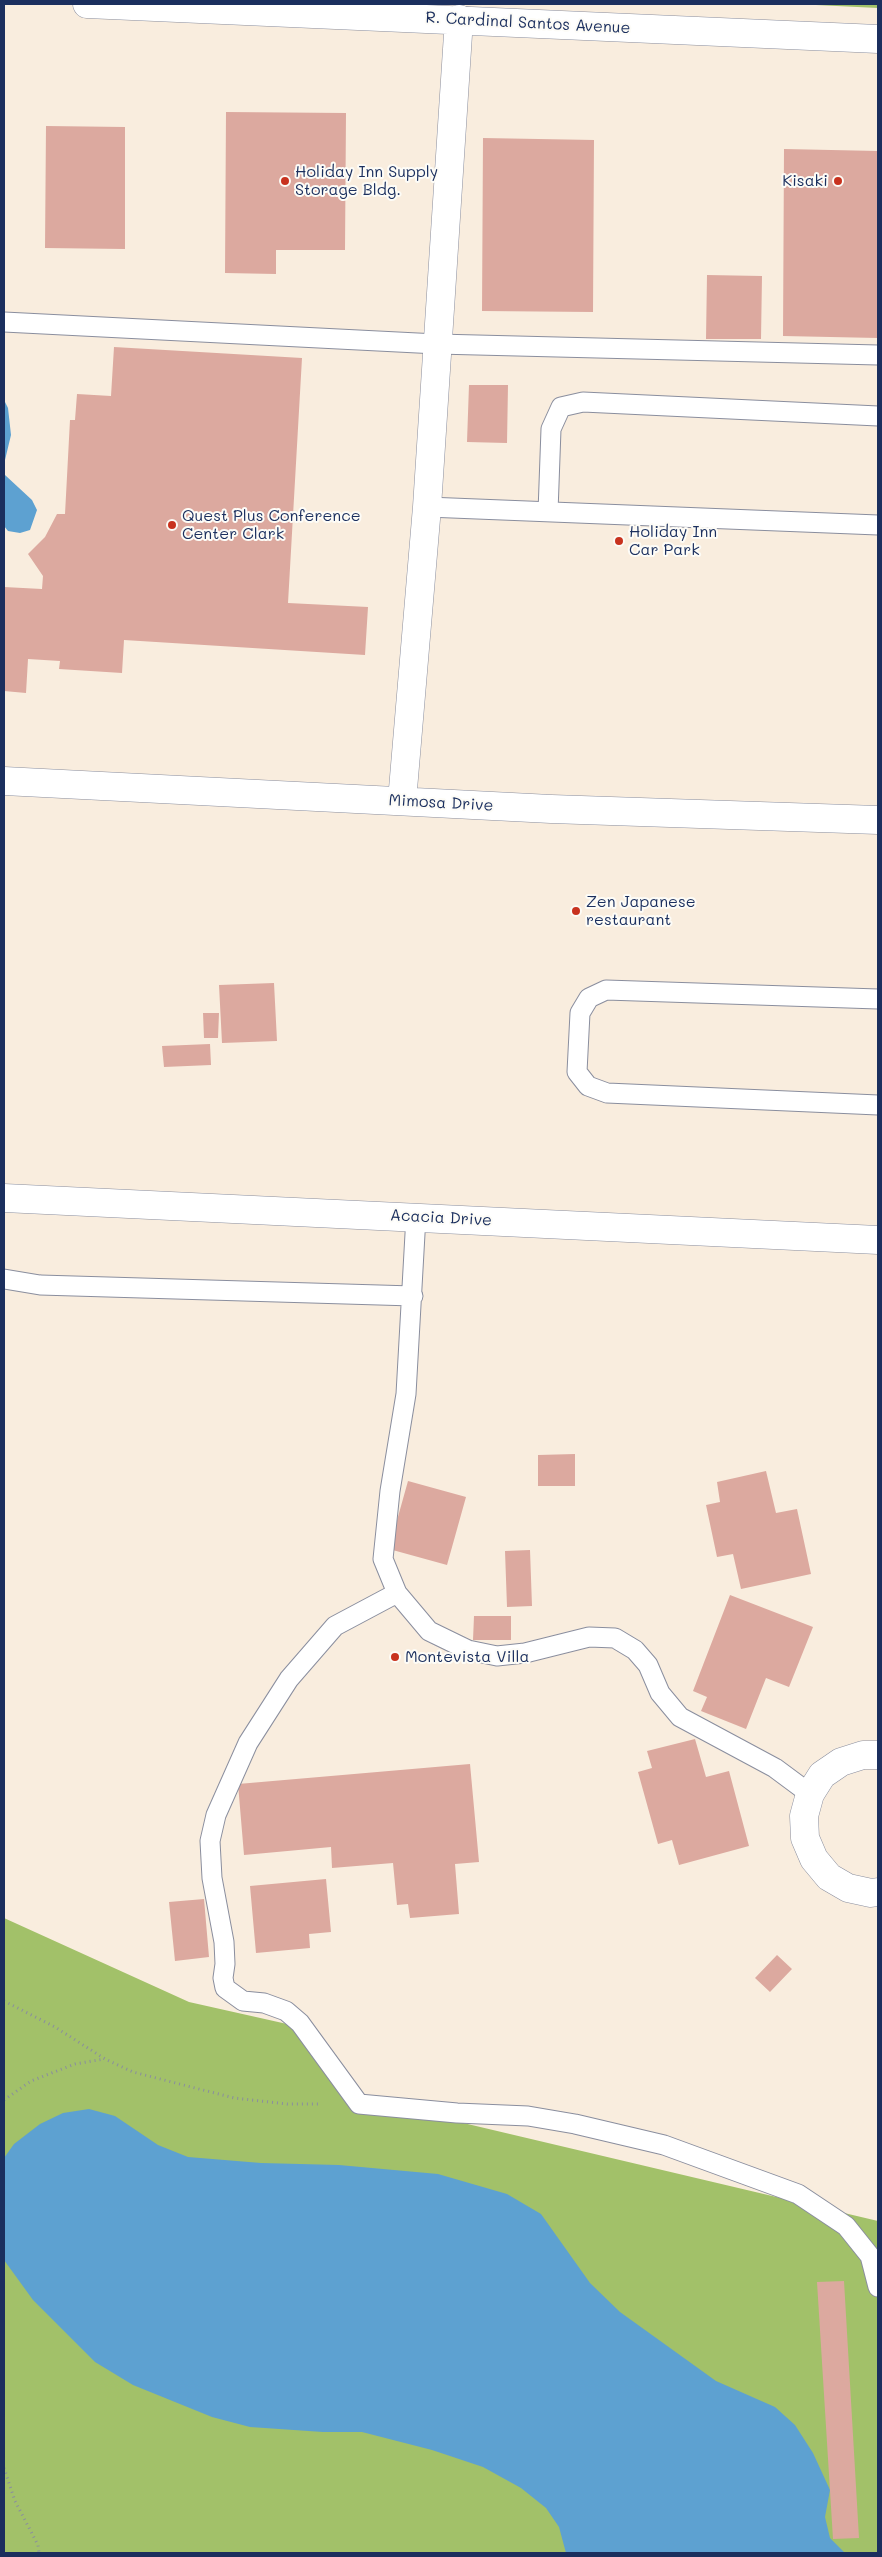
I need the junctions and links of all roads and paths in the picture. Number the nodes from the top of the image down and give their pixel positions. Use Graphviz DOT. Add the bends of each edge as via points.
graph roads {
  1 [pos="87,4"];
  2 [pos="459,19"];
  3 [pos="878,39"];
  4 [pos="4,322"];
  5 [pos="436,344"];
  6 [pos="878,354"];
  7 [pos="878,416"];
  8 [pos="427,507"];
  9 [pos="548,512"];
  10 [pos="878,525"];
  11 [pos="4,781"];
  12 [pos="402,801"];
  13 [pos="878,820"];
  14 [pos="878,999"];
  15 [pos="878,1105"];
  16 [pos="4,1198"];
  17 [pos="416,1216"];
  18 [pos="878,1240"];
  19 [pos="4,1279"];
  20 [pos="413,1296"];
  21 [pos="397,1593"];
  22 [pos="878,1756"];
  23 [pos="810,1794"];
  24 [pos="878,1892"];
  25 [pos="4,2002"];
  26 [pos="105,2059"];
  27 [pos="4,2100"];
  28 [pos="359,2104"];
  29 [pos="878,2287"];
  30 [pos="4,2468"];
  31 [pos="39,2553"];
  1 -- 2 [label="street, R. Cardinal Santos Avenue"];
  2 -- 3 [label="street, R. Cardinal Santos Avenue"];
  2 -- 5 [label="street"];
  4 -- 5 [label="lane"];
  5 -- 6 [label="lane"];
  5 -- 8 [label="street"];
  7 -- 9 [label="lane" via="583,402 561,407 551,429"];
  8 -- 9 [label="lane"];
  8 -- 12 [label="street"];
  9 -- 10 [label="lane"];
  11 -- 12 [label="street, Mimosa Drive"];
  12 -- 13 [label="street, Mimosa Drive"];
  14 -- 15 [label="lane" via="606,990 589,998 580,1013 577,1072 588,1086 607,1093"];
  16 -- 17 [label="street, Acacia Drive"];
  17 -- 18 [label="street, Acacia Drive"];
  17 -- 20 [label="lane"];
  19 -- 20 [label="lane" via="40,1285"];
  20 -- 21 [label="lane" via="406,1394 383,1559"];
  21 -- 23 [label="lane" via="429,1631 468,1650 497,1656 525,1653 590,1636 614,1638 635,1650 648,1665 660,1693 680,1717 775,1768"];
  21 -- 28 [label="lane" via="335,1626 289,1679 248,1743 216,1815 210,1841 212,1878 224,1942 225,1988 243,2001 264,2003 286,2011 300,2023"];
  22 -- 23 [label="street" via="863,1755 841,1762 822,1775"];
  23 -- 24 [label="street" via="804,1816 805,1838 814,1860 829,1877 848,1888"];
  25 -- 26 [label="path" via="55,2027"];
  26 -- 27 [label="path" via="75,2064 30,2081"];
  26 -- 28 [label="path" via="133,2072 234,2098 287,2104"];
  28 -- 29 [label="lane" via="528,2116 664,2145 798,2194 846,2226 870,2256"];
  30 -- 31 [label="path"];
}
